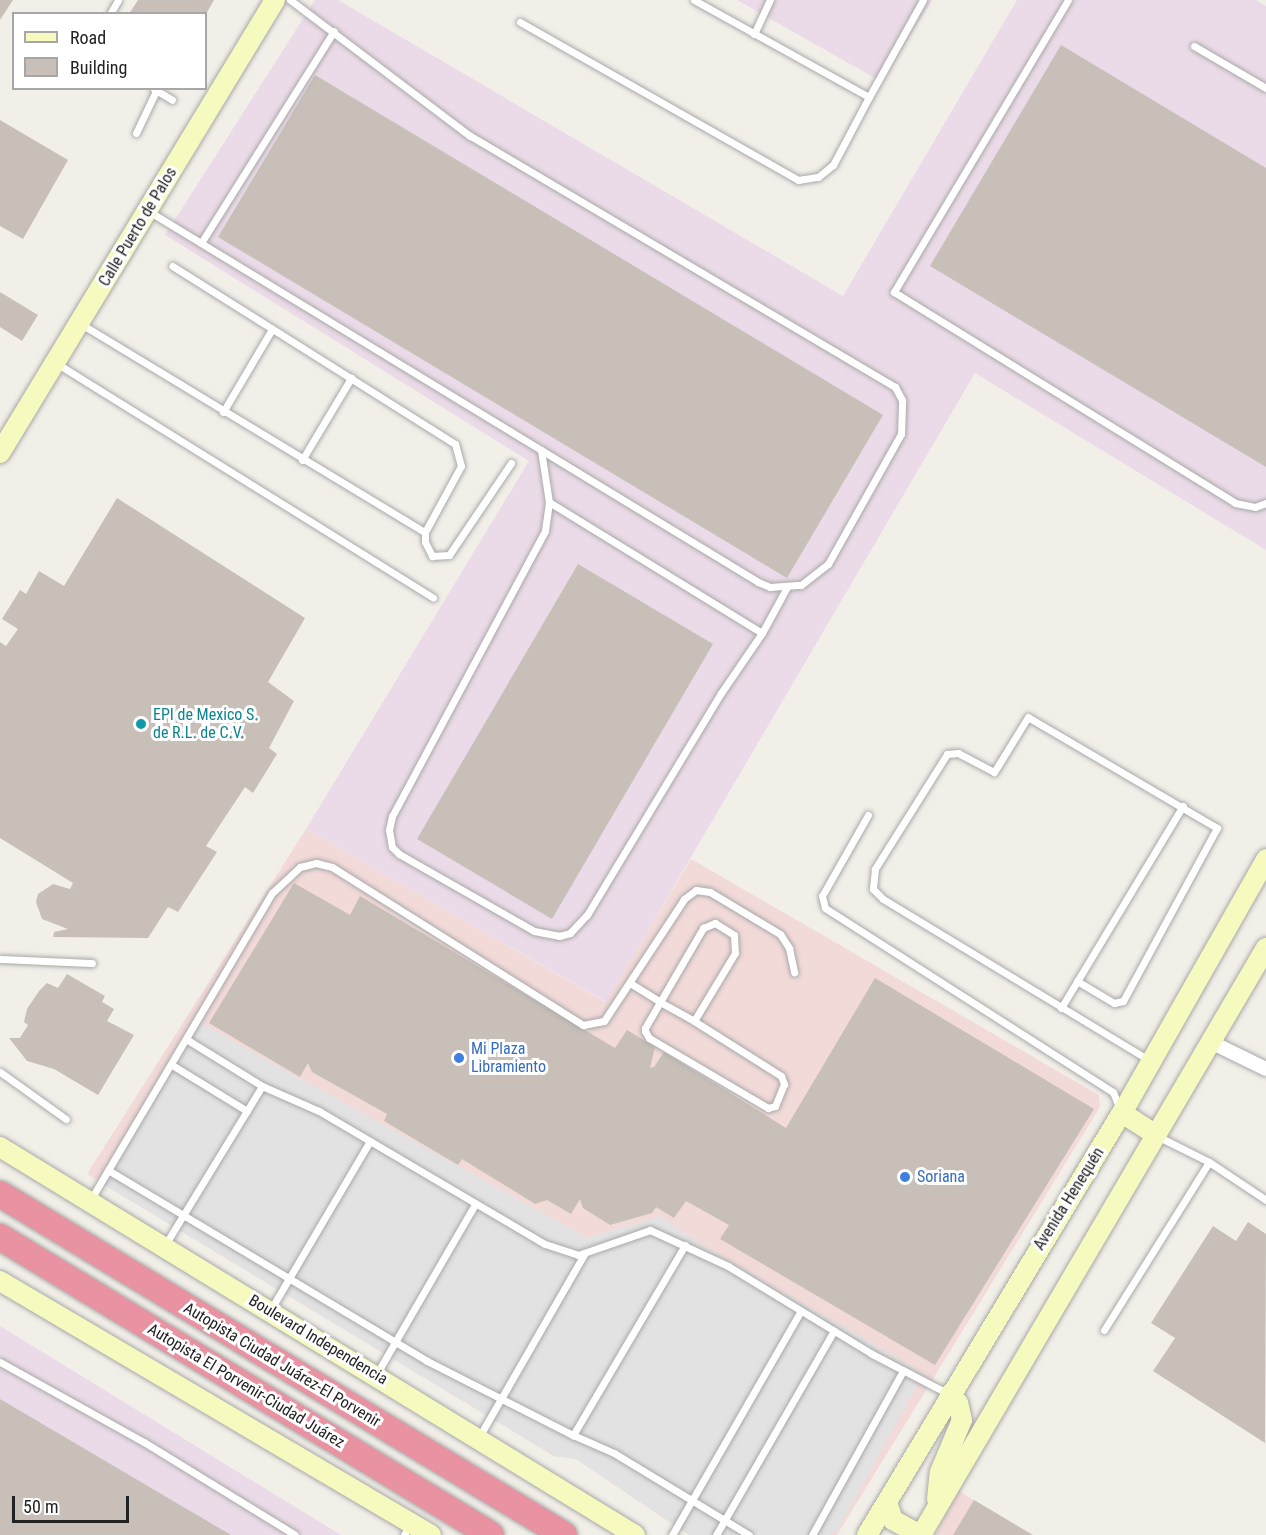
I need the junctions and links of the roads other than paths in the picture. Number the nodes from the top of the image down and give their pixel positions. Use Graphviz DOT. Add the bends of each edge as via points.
graph roads {
  1 [pos="275,0"];
  2 [pos="290,0"];
  3 [pos="694,0"];
  4 [pos="770,0"];
  5 [pos="923,0"];
  6 [pos="1068,0"];
  7 [pos="520,22"];
  8 [pos="334,31"];
  9 [pos="754,34"];
  10 [pos="1194,46"];
  11 [pos="1266,88"];
  12 [pos="155,90"];
  13 [pos="869,96"];
  14 [pos="172,100"];
  15 [pos="136,133"];
  16 [pos="148,211"];
  17 [pos="201,243"];
  18 [pos="172,266"];
  19 [pos="80,323"];
  20 [pos="272,329"];
  21 [pos="56,363"];
  22 [pos="351,378"];
  23 [pos="223,412"];
  24 [pos="541,450"];
  25 [pos="0,453"];
  26 [pos="302,460"];
  27 [pos="511,463"];
  28 [pos="549,502"];
  29 [pos="1266,503"];
  30 [pos="425,532"];
  31 [pos="787,587"];
  32 [pos="433,598"];
  33 [pos="762,633"];
  34 [pos="1183,806"];
  35 [pos="868,815"];
  36 [pos="1266,859"];
  37 [pos="1266,948"];
  38 [pos="0,959"];
  39 [pos="92,963"];
  40 [pos="794,972"];
  41 [pos="1077,981"];
  42 [pos="630,983"];
  43 [pos="660,1002"];
  44 [pos="1061,1008"];
  45 [pos="694,1021"];
  46 [pos="186,1039"];
  47 [pos="1211,1042"];
  48 [pos="1151,1062"];
  49 [pos="172,1065"];
  50 [pos="1266,1069"];
  51 [pos="0,1072"];
  52 [pos="262,1086"];
  53 [pos="247,1111"];
  54 [pos="1122,1113"];
  55 [pos="66,1119"];
  56 [pos="1156,1135"];
  57 [pos="370,1141"];
  58 [pos="0,1147"];
  59 [pos="1209,1162"];
  60 [pos="108,1170"];
  61 [pos="0,1194"];
  62 [pos="1266,1200"];
  63 [pos="90,1201"];
  64 [pos="475,1204"];
  65 [pos="183,1215"];
  66 [pos="0,1237"];
  67 [pos="685,1245"];
  68 [pos="162,1248"];
  69 [pos="585,1253"];
  70 [pos="291,1279"];
  71 [pos="0,1281"];
  72 [pos="269,1311"];
  73 [pos="801,1311"];
  74 [pos="1104,1330"];
  75 [pos="834,1331"];
  76 [pos="394,1340"];
  77 [pos="0,1362"];
  78 [pos="903,1371"];
  79 [pos="376,1375"];
  80 [pos="950,1394"];
  81 [pos="501,1399"];
  82 [pos="573,1435"];
  83 [pos="479,1437"];
  84 [pos="692,1502"];
  85 [pos="887,1502"];
  86 [pos="936,1508"];
  87 [pos="723,1521"];
  88 [pos="407,1529"];
  89 [pos="295,1535"];
  90 [pos="431,1535"];
  91 [pos="491,1535"];
  92 [pos="564,1535"];
  93 [pos="635,1535"];
  94 [pos="672,1535"];
  95 [pos="716,1535"];
  96 [pos="749,1535"];
  97 [pos="812,1535"];
  98 [pos="867,1535"];
  99 [pos="921,1535"];
  1 -- 16 [label="main road, Calle Puerto de Palos"];
  2 -- 8 [label="lane"];
  3 -- 9 [label="lane"];
  4 -- 9 [label="lane"];
  5 -- 13 [label="lane"];
  6 -- 29 [label="lane" via="894,292 1235,503 1255,507"];
  7 -- 13 [label="lane" via="798,180 818,177 833,165"];
  8 -- 17 [label="lane"];
  8 -- 31 [label="lane" via="470,136 895,387 902,400 901,434 828,564 801,585"];
  9 -- 13 [label="lane"];
  10 -- 11 [label="lane"];
  12 -- 14 [label="lane"];
  12 -- 15 [label="lane"];
  16 -- 17 [label="lane"];
  16 -- 19 [label="main road, Calle Puerto de Palos"];
  17 -- 24 [label="lane"];
  18 -- 20 [label="lane"];
  19 -- 21 [label="main road, Calle Puerto de Palos"];
  19 -- 23 [label="lane"];
  20 -- 22 [label="lane"];
  20 -- 23 [label="lane"];
  21 -- 25 [label="main road, Calle Puerto de Palos"];
  21 -- 32 [label="lane"];
  22 -- 26 [label="lane"];
  22 -- 30 [label="lane" via="450,439 459,450 461,466"];
  23 -- 26 [label="lane"];
  24 -- 28 [label="lane"];
  24 -- 31 [label="lane" via="758,582"];
  26 -- 30 [label="lane"];
  27 -- 30 [label="lane" via="449,555 432,556"];
  28 -- 33 [label="lane"];
  28 -- 33 [label="lane" via="545,531 392,816 389,838 399,855 534,932 559,936 570,933 587,915 721,693"];
  31 -- 33 [label="lane"];
  34 -- 41 [label="lane"];
  34 -- 41 [label="lane" via="1216,825 1218,832 1128,994 1123,1001 1114,1003"];
  34 -- 44 [label="lane" via="1028,717 994,772 958,753 947,754 875,869 871,881 875,894"];
  35 -- 54 [label="lane" via="822,896 825,908 1113,1092"];
  36 -- 48 [label="main road, Avenida Henequén"];
  37 -- 47 [label="main road"];
  38 -- 39 [label="lane"];
  40 -- 42 [label="lane" via="789,948 780,934 702,889 684,899"];
  41 -- 44 [label="lane"];
  42 -- 43 [label="lane"];
  42 -- 46 [label="lane" via="604,1021 584,1025 332,867 316,862 300,867 272,893"];
  43 -- 45 [label="lane"];
  43 -- 45 [label="lane" via="702,928 716,923 734,935 735,953"];
  43 -- 45 [label="lane" via="645,1028 649,1038 768,1108 777,1104 784,1084 781,1076"];
  44 -- 48 [label="lane"];
  46 -- 49 [label="lane"];
  46 -- 52 [label="lane"];
  47 -- 50 [label="street"];
  47 -- 56 [label="main road"];
  48 -- 54 [label="main road, Avenida Henequén"];
  49 -- 53 [label="lane"];
  49 -- 60 [label="lane"];
  51 -- 55 [label="lane"];
  52 -- 53 [label="lane"];
  52 -- 57 [label="lane" via="319,1110"];
  53 -- 65 [label="lane"];
  54 -- 56 [label="main road"];
  54 -- 80 [label="main road, Avenida Henequén"];
  56 -- 59 [label="lane"];
  56 -- 86 [label="main road"];
  57 -- 64 [label="lane"];
  57 -- 70 [label="lane"];
  58 -- 63 [label="main road, Boulevard Independencia"];
  59 -- 62 [label="lane"];
  59 -- 74 [label="lane"];
  60 -- 63 [label="lane"];
  60 -- 65 [label="lane"];
  61 -- 92 [label="highway, Autopista Ciudad Juárez-El Porvenir"];
  63 -- 68 [label="main road, Boulevard Independencia"];
  64 -- 69 [label="lane" via="566,1254"];
  64 -- 76 [label="lane"];
  65 -- 68 [label="lane"];
  65 -- 70 [label="lane"];
  66 -- 91 [label="highway, Autopista El Porvenir-Ciudad Juárez"];
  67 -- 69 [label="lane" via="650,1230"];
  67 -- 73 [label="lane" via="728,1266"];
  67 -- 82 [label="lane"];
  68 -- 72 [label="main road, Boulevard Independencia"];
  69 -- 81 [label="lane"];
  70 -- 72 [label="lane"];
  70 -- 76 [label="lane"];
  71 -- 88 [label="main road"];
  72 -- 79 [label="main road, Boulevard Independencia"];
  73 -- 75 [label="lane"];
  73 -- 84 [label="lane"];
  75 -- 78 [label="lane"];
  75 -- 87 [label="lane"];
  76 -- 79 [label="lane"];
  76 -- 81 [label="lane"];
  77 -- 89 [label="lane" via="144,1442"];
  78 -- 80 [label="lane"];
  78 -- 97 [label="lane"];
  79 -- 83 [label="main road, Boulevard Independencia"];
  80 -- 85 [label="main road, Avenida Henequén"];
  80 -- 86 [label="main road" via="958,1403 962,1420 937,1482"];
  81 -- 82 [label="lane"];
  81 -- 83 [label="lane"];
  82 -- 84 [label="lane" via="614,1453"];
  83 -- 93 [label="main road, Boulevard Independencia"];
  84 -- 87 [label="lane"];
  84 -- 94 [label="lane"];
  85 -- 98 [label="main road, Avenida Henequén"];
  85 -- 99 [label="main road" via="893,1520"];
  86 -- 99 [label="main road"];
  87 -- 95 [label="lane"];
  87 -- 96 [label="lane"];
  88 -- 90 [label="main road"];
}
